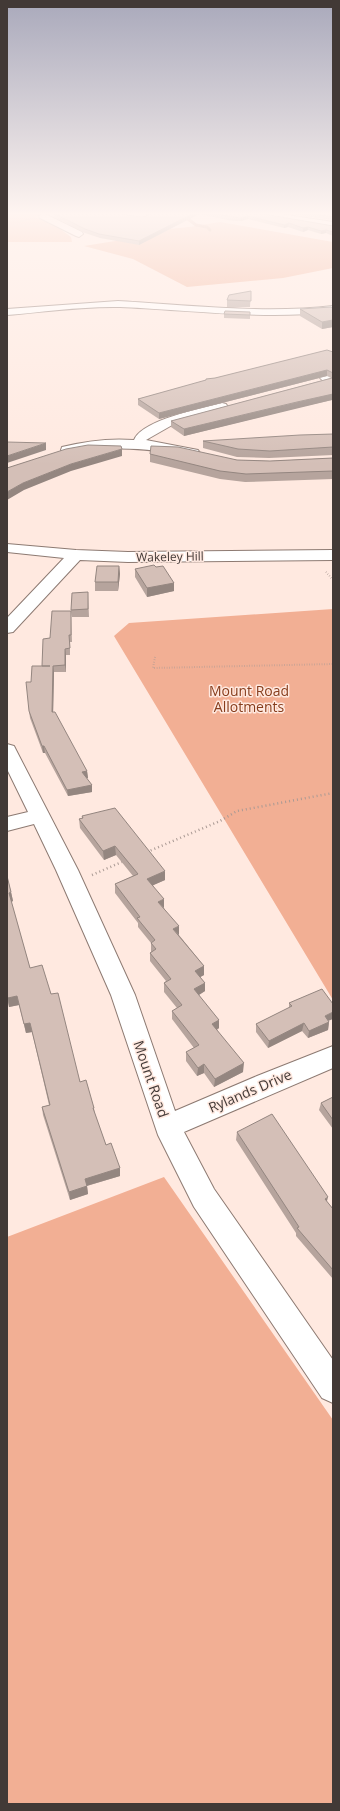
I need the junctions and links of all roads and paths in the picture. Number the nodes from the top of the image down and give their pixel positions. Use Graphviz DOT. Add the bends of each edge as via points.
graph roads {
  1 [pos="333,309"];
  2 [pos="7,312"];
  3 [pos="328,379"];
  4 [pos="311,384"];
  5 [pos="236,404"];
  6 [pos="140,444"];
  7 [pos="54,453"];
  8 [pos="203,455"];
  9 [pos="7,548"];
  10 [pos="76,555"];
  11 [pos="333,555"];
  12 [pos="7,628"];
  13 [pos="155,657"];
  14 [pos="333,664"];
  15 [pos="7,750"];
  16 [pos="333,793"];
  17 [pos="39,816"];
  18 [pos="7,824"];
  19 [pos="146,852"];
  20 [pos="124,861"];
  21 [pos="73,882"];
  22 [pos="333,1057"];
  23 [pos="168,1127"];
  24 [pos="333,1387"];
  1 -- 2 [label="street" via="311,313 272,314 118,304"];
  3 -- 4 [label="street"];
  5 -- 6 [label="street" via="169,421 140,439"];
  6 -- 7 [label="street" via="78,447"];
  6 -- 8 [label="street" via="158,445"];
  9 -- 10 [label="street, Wakeley Hill"];
  10 -- 11 [label="street, Wakeley Hill"];
  10 -- 12 [label="street"];
  13 -- 14 [label="path" via="153,668"];
  15 -- 17 [label="street, Mount Road"];
  16 -- 19 [label="path" via="236,811 220,821"];
  17 -- 18 [label="street"];
  17 -- 21 [label="street, Mount Road"];
  20 -- 21 [label="path"];
  21 -- 23 [label="street, Mount Road" via="123,995"];
  22 -- 23 [label="street, Rylands Drive"];
  23 -- 24 [label="street, Mount Road" via="204,1198"];
}
